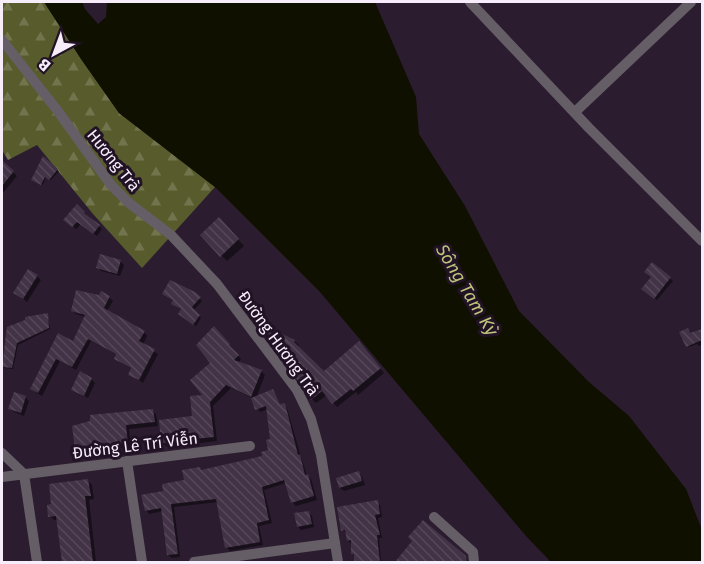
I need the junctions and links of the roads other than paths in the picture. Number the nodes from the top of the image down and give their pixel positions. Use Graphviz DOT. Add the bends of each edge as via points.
graph roads {
  1 [pos="470,2"];
  2 [pos="691,2"];
  3 [pos="2,40"];
  4 [pos="575,112"];
  5 [pos="702,241"];
  6 [pos="217,284"];
  7 [pos="250,446"];
  8 [pos="2,453"];
  9 [pos="127,461"];
  10 [pos="24,474"];
  11 [pos="2,477"];
  12 [pos="434,517"];
  13 [pos="335,543"];
  14 [pos="242,559"];
  15 [pos="37,562"];
  16 [pos="142,562"];
  17 [pos="194,562"];
  18 [pos="338,562"];
  19 [pos="474,562"];
  1 -- 4 [label="street"];
  2 -- 4 [label="street"];
  3 -- 6 [label="street, Hương Trà" via="111,185 176,239"];
  4 -- 5 [label="street"];
  6 -- 13 [label="street, Đường Hương Trà" via="297,390 308,411 321,455"];
  7 -- 9 [label="street, Đường Lê Trí Viễn"];
  8 -- 10 [label="street"];
  9 -- 10 [label="street, Đường Lê Trí Viễn"];
  9 -- 16 [label="street"];
  10 -- 11 [label="street, Đường Lê Trí Viễn"];
  10 -- 15 [label="street"];
  12 -- 19 [label="street" via="473,552"];
  13 -- 14 [label="street"];
  13 -- 18 [label="street, Đường Hương Trà"];
  14 -- 17 [label="street"];
}
